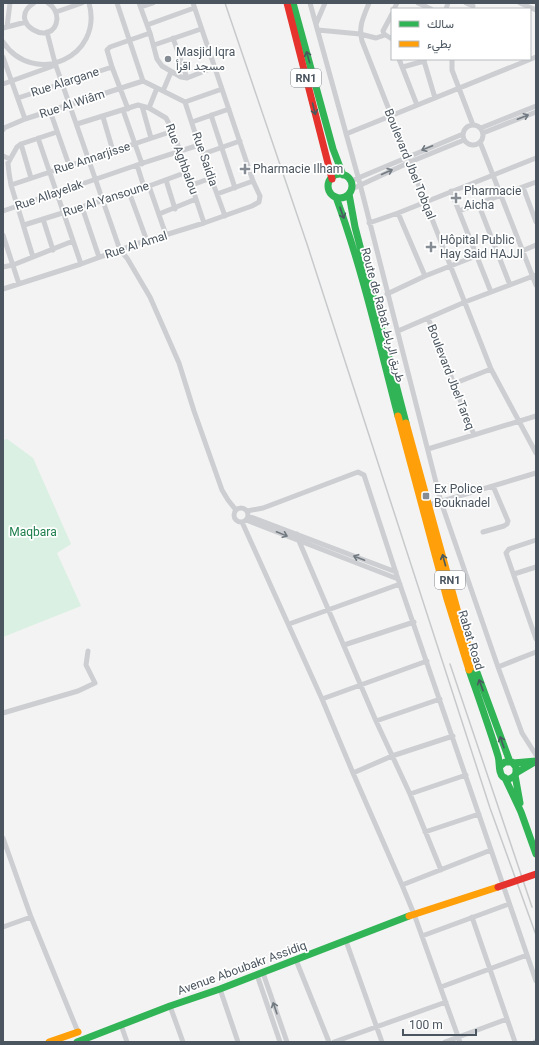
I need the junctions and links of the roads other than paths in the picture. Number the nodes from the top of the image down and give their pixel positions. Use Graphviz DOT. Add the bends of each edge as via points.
graph roads {
  1 [pos="34,3"];
  2 [pos="48,3"];
  3 [pos="82,3"];
  4 [pos="89,3"];
  5 [pos="118,3"];
  6 [pos="153,3"];
  7 [pos="287,3"];
  8 [pos="293,3"];
  9 [pos="310,3"];
  10 [pos="325,3"];
  11 [pos="369,3"];
  12 [pos="418,3"];
  13 [pos="466,3"];
  14 [pos="520,3"];
  15 [pos="76,4"];
  16 [pos="7,5"];
  17 [pos="140,5"];
  18 [pos="194,6"];
  19 [pos="473,6"];
  20 [pos="429,8"];
  21 [pos="536,10"];
  22 [pos="56,12"];
  23 [pos="391,16"];
  24 [pos="26,22"];
  25 [pos="147,24"];
  26 [pos="316,24"];
  27 [pos="5,28"];
  28 [pos="201,29"];
  29 [pos="318,30"];
  30 [pos="47,32"];
  31 [pos="150,33"];
  32 [pos="360,34"];
  33 [pos="385,35"];
  34 [pos="174,38"];
  35 [pos="391,39"];
  36 [pos="130,40"];
  37 [pos="3,42"];
  38 [pos="154,45"];
  39 [pos="207,47"];
  40 [pos="180,56"];
  41 [pos="3,57"];
  42 [pos="536,58"];
  43 [pos="400,60"];
  44 [pos="424,60"];
  45 [pos="452,60"];
  46 [pos="56,64"];
  47 [pos="112,67"];
  48 [pos="215,67"];
  49 [pos="403,67"];
  50 [pos="171,72"];
  51 [pos="187,78"];
  52 [pos="12,81"];
  53 [pos="143,81"];
  54 [pos="62,82"];
  55 [pos="3,84"];
  56 [pos="120,88"];
  57 [pos="157,88"];
  58 [pos="222,89"];
  59 [pos="459,89"];
  60 [pos="163,91"];
  61 [pos="18,98"];
  62 [pos="435,98"];
  63 [pos="185,102"];
  64 [pos="70,104"];
  65 [pos="417,105"];
  66 [pos="142,106"];
  67 [pos="536,106"];
  68 [pos="148,108"];
  69 [pos="229,109"];
  70 [pos="125,110"];
  71 [pos="50,111"];
  72 [pos="536,112"];
  73 [pos="211,115"];
  74 [pos="391,115"];
  75 [pos="103,116"];
  76 [pos="24,119"];
  77 [pos="192,122"];
  78 [pos="77,124"];
  79 [pos="473,125"];
  80 [pos="3,127"];
  81 [pos="482,130"];
  82 [pos="173,131"];
  83 [pos="57,132"];
  84 [pos="346,134"];
  85 [pos="463,134"];
  86 [pos="38,138"];
  87 [pos="151,138"];
  88 [pos="464,140"];
  89 [pos="240,141"];
  90 [pos="480,142"];
  91 [pos="21,144"];
  92 [pos="135,144"];
  93 [pos="199,146"];
  94 [pos="222,148"];
  95 [pos="113,151"];
  96 [pos="180,151"];
  97 [pos="202,154"];
  98 [pos="3,156"];
  99 [pos="408,156"];
  100 [pos="536,158"];
  101 [pos="10,159"];
  102 [pos="89,159"];
  103 [pos="410,162"];
  104 [pos="139,164"];
  105 [pos="69,165"];
  106 [pos="50,172"];
  107 [pos="187,172"];
  108 [pos="493,174"];
  109 [pos="343,175"];
  110 [pos="31,178"];
  111 [pos="211,178"];
  112 [pos="332,179"];
  113 [pos="354,179"];
  114 [pos="96,180"];
  115 [pos="166,180"];
  116 [pos="253,181"];
  117 [pos="536,182"];
  118 [pos="360,184"];
  119 [pos="11,185"];
  120 [pos="192,185"];
  121 [pos="146,186"];
  122 [pos="523,187"];
  123 [pos="235,188"];
  124 [pos="451,191"];
  125 [pos="57,192"];
  126 [pos="129,192"];
  127 [pos="350,192"];
  128 [pos="217,194"];
  129 [pos="500,195"];
  130 [pos="336,197"];
  131 [pos="196,199"];
  132 [pos="103,200"];
  133 [pos="425,202"];
  134 [pos="478,203"];
  135 [pos="18,205"];
  136 [pos="82,207"];
  137 [pos="534,207"];
  138 [pos="175,208"];
  139 [pos="3,211"];
  140 [pos="459,211"];
  141 [pos="63,213"];
  142 [pos="398,213"];
  143 [pos="159,214"];
  144 [pos="225,216"];
  145 [pos="43,219"];
  146 [pos="369,222"];
  147 [pos="536,222"];
  148 [pos="204,223"];
  149 [pos="24,225"];
  150 [pos="166,235"];
  151 [pos="3,236"];
  152 [pos="73,241"];
  153 [pos="146,241"];
  154 [pos="536,245"];
  155 [pos="5,246"];
  156 [pos="53,250"];
  157 [pos="120,250"];
  158 [pos="522,251"];
  159 [pos="476,256"];
  160 [pos="33,257"];
  161 [pos="99,257"];
  162 [pos="81,264"];
  163 [pos="13,265"];
  164 [pos="450,266"];
  165 [pos="3,267"];
  166 [pos="425,276"];
  167 [pos="534,276"];
  168 [pos="19,284"];
  169 [pos="510,285"];
  170 [pos="536,285"];
  171 [pos="3,288"];
  172 [pos="491,292"];
  173 [pos="387,294"];
  174 [pos="465,302"];
  175 [pos="428,318"];
  176 [pos="398,331"];
  177 [pos="492,369"];
  178 [pos="453,384"];
  179 [pos="536,416"];
  180 [pos="519,421"];
  181 [pos="474,435"];
  182 [pos="428,449"];
  183 [pos="536,453"];
  184 [pos="536,473"];
  185 [pos="493,486"];
  186 [pos="441,502"];
  187 [pos="429,505"];
  188 [pos="236,510"];
  189 [pos="246,517"];
  190 [pos="483,532"];
  191 [pos="298,534"];
  192 [pos="536,540"];
  193 [pos="299,541"];
  194 [pos="536,567"];
  195 [pos="396,572"];
  196 [pos="514,574"];
  197 [pos="399,582"];
  198 [pos="327,609"];
  199 [pos="414,622"];
  200 [pos="289,624"];
  201 [pos="536,639"];
  202 [pos="344,645"];
  203 [pos="88,651"];
  204 [pos="536,652"];
  205 [pos="427,661"];
  206 [pos="498,667"];
  207 [pos="361,685"];
  208 [pos="322,698"];
  209 [pos="440,699"];
  210 [pos="3,713"];
  211 [pos="376,721"];
  212 [pos="453,736"];
  213 [pos="536,755"];
  214 [pos="392,756"];
  215 [pos="536,761"];
  216 [pos="511,762"];
  217 [pos="500,766"];
  218 [pos="353,773"];
  219 [pos="516,774"];
  220 [pos="466,775"];
  221 [pos="505,778"];
  222 [pos="410,794"];
  223 [pos="521,812"];
  224 [pos="479,814"];
  225 [pos="425,832"];
  226 [pos="3,838"];
  227 [pos="491,850"];
  228 [pos="536,854"];
  229 [pos="441,870"];
  230 [pos="536,874"];
  231 [pos="402,885"];
  232 [pos="509,904"];
  233 [pos="414,914"];
  234 [pos="31,917"];
  235 [pos="472,917"];
  236 [pos="3,926"];
  237 [pos="422,936"];
  238 [pos="346,941"];
  239 [pos="527,954"];
  240 [pos="296,960"];
  241 [pos="490,967"];
  242 [pos="260,974"];
  243 [pos="536,981"];
  244 [pos="441,986"];
  245 [pos="220,990"];
  246 [pos="446,1002"];
  247 [pos="170,1006"];
  248 [pos="507,1019"];
  249 [pos="121,1025"];
  250 [pos="376,1027"];
  251 [pos="78,1032"];
  252 [pos="460,1039"];
  253 [pos="80,1041"];
  254 [pos="49,1042"];
  255 [pos="127,1042"];
  256 [pos="183,1042"];
  257 [pos="238,1042"];
  258 [pos="280,1042"];
  259 [pos="287,1042"];
  260 [pos="329,1042"];
  261 [pos="334,1042"];
  262 [pos="382,1042"];
  263 [pos="445,1042"];
  264 [pos="515,1042"];
  1 -- 24 [label="street" via="26,12"];
  2 -- 22 [label="street"];
  3 -- 15 [label="street"];
  4 -- 46 [label="street" via="91,22 85,39 74,53"];
  5 -- 36 [label="street"];
  6 -- 17 [label="street"];
  7 -- 112 [label="main road, RN1, one-way"];
  109 -- 8 [label="main road, RN1, one-way" via="333,149"];
  9 -- 26 [label="street"];
  10 -- 26 [label="street"];
  11 -- 32 [label="street"];
  12 -- 20 [label="street"];
  13 -- 19 [label="street"];
  14 -- 21 [label="street"];
  15 -- 22 [label="street"];
  16 -- 27 [label="street"];
  17 -- 25 [label="street"];
  18 -- 25 [label="street"];
  18 -- 28 [label="street"];
  22 -- 30 [label="street" via="55,25"];
  23 -- 33 [label="street" via="384,29"];
  24 -- 27 [label="street"];
  24 -- 30 [label="street" via="29,28 36,32"];
  25 -- 31 [label="street"];
  26 -- 29 [label="street"];
  28 -- 34 [label="street"];
  28 -- 39 [label="street"];
  29 -- 32 [label="street"];
  29 -- 84 [label="street"];
  30 -- 46 [label="street"];
  31 -- 36 [label="street"];
  31 -- 38 [label="street"];
  32 -- 33 [label="street" via="376,38"];
  32 -- 74 [label="street, Boulevard Jbel Tobqal"];
  33 -- 35 [label="street"];
  34 -- 38 [label="street"];
  34 -- 40 [label="street"];
  36 -- 47 [label="street" via="108,49"];
  36 -- 53 [label="street"];
  37 -- 46 [label="street" via="11,52 27,62"];
  38 -- 50 [label="street" via="158,62"];
  39 -- 40 [label="street"];
  39 -- 48 [label="street"];
  40 -- 51 [label="street"];
  41 -- 52 [label="street"];
  42 -- 59 [label="street"];
  43 -- 49 [label="street"];
  44 -- 49 [label="street"];
  44 -- 62 [label="street"];
  45 -- 59 [label="street" via="452,70"];
  46 -- 52 [label="street"];
  46 -- 54 [label="street"];
  47 -- 54 [label="street, Rue Alargane"];
  47 -- 56 [label="street"];
  48 -- 51 [label="street"];
  48 -- 58 [label="street"];
  49 -- 65 [label="street"];
  50 -- 51 [label="street"];
  50 -- 60 [label="street"];
  52 -- 55 [label="street"];
  52 -- 61 [label="street"];
  53 -- 56 [label="street, Rue Al Wiâm"];
  53 -- 57 [label="street"];
  54 -- 61 [label="street, Rue Alargane"];
  54 -- 64 [label="street"];
  56 -- 64 [label="street, Rue Al Wiâm"];
  56 -- 70 [label="street"];
  57 -- 60 [label="street"];
  57 -- 68 [label="street"];
  58 -- 63 [label="street"];
  58 -- 69 [label="street"];
  59 -- 62 [label="street"];
  59 -- 79 [label="street"];
  60 -- 63 [label="street"];
  61 -- 76 [label="street"];
  62 -- 65 [label="street"];
  63 -- 77 [label="street, Rue Saidia"];
  64 -- 71 [label="street, Rue Al Wiâm"];
  64 -- 78 [label="street"];
  65 -- 74 [label="street"];
  66 -- 68 [label="street, Rue Aghbalou"];
  66 -- 70 [label="street" via="137,105"];
  66 -- 87 [label="street"];
  67 -- 81 [label="street"];
  68 -- 82 [label="street, Rue Aghbalou" via="166,118"];
  69 -- 73 [label="street"];
  69 -- 89 [label="street"];
  70 -- 75 [label="street"];
  70 -- 92 [label="street"];
  71 -- 76 [label="street, Rue Al Wiâm"];
  71 -- 83 [label="street"];
  81 -- 72 [label="street, one-way"];
  73 -- 77 [label="street"];
  73 -- 94 [label="street"];
  74 -- 84 [label="street"];
  74 -- 99 [label="street, Boulevard Jbel Tobqal"];
  75 -- 78 [label="street"];
  75 -- 95 [label="street"];
  76 -- 80 [label="street, Rue Al Wiâm"];
  77 -- 93 [label="street, Rue Saidia"];
  78 -- 102 [label="street"];
  79 -- 81 [label="street"];
  79 -- 85 [label="street" via="466,128"];
  81 -- 90 [label="street" via="483,137"];
  82 -- 87 [label="street, Rue Annarjisse"];
  82 -- 96 [label="street, Rue Aghbalou"];
  83 -- 86 [label="street"];
  83 -- 105 [label="street"];
  84 -- 113 [label="street"];
  85 -- 88 [label="street"];
  85 -- 99 [label="street, one-way"];
  86 -- 91 [label="street"];
  86 -- 106 [label="street"];
  87 -- 92 [label="street, Rue Annarjisse"];
  88 -- 90 [label="street" via="471,145"];
  88 -- 103 [label="street"];
  89 -- 94 [label="street"];
  89 -- 116 [label="street"];
  90 -- 108 [label="street"];
  91 -- 101 [label="street"];
  91 -- 110 [label="street"];
  92 -- 95 [label="street, Rue Annarjisse"];
  92 -- 104 [label="street"];
  93 -- 96 [label="street, Rue Allayelak"];
  93 -- 97 [label="street, Rue Saidia"];
  94 -- 97 [label="street"];
  94 -- 123 [label="street"];
  95 -- 102 [label="street, Rue Annarjisse"];
  96 -- 104 [label="street, Rue Allayelak"];
  96 -- 107 [label="street, Rue Aghbalou"];
  97 -- 111 [label="street, Rue Saidia"];
  98 -- 101 [label="street"];
  99 -- 103 [label="street, Boulevard Jbel Tobqal"];
  99 -- 113 [label="street"];
  100 -- 108 [label="street"];
  101 -- 119 [label="street" via="8,165"];
  102 -- 105 [label="street, Rue Annarjisse"];
  102 -- 114 [label="street"];
  118 -- 103 [label="street, one-way"];
  103 -- 133 [label="street, Boulevard Jbel Tobqal"];
  104 -- 114 [label="street, Rue Allayelak"];
  104 -- 121 [label="street"];
  105 -- 106 [label="street, Rue Annarjisse"];
  106 -- 110 [label="street, Rue Annarjisse"];
  106 -- 125 [label="street"];
  107 -- 115 [label="street, Rue Al Yansoune"];
  107 -- 120 [label="street, Rue Aghbalou"];
  108 -- 124 [label="street"];
  108 -- 129 [label="street"];
  109 -- 112 [label="main road" via="337,175"];
  109 -- 113 [label="main road"];
  110 -- 119 [label="street, Rue Annarjisse"];
  111 -- 120 [label="street"];
  111 -- 128 [label="street, Rue Saidia"];
  112 -- 130 [label="main road, RN1" via="329,189"];
  113 -- 118 [label="street"];
  113 -- 127 [label="main road, RN1"];
  114 -- 125 [label="street, Rue Allayelak"];
  114 -- 132 [label="street"];
  115 -- 121 [label="street, Rue Al Yansoune"];
  115 -- 138 [label="street"];
  116 -- 123 [label="street"];
  116 -- 144 [label="street, Rue Al Amal" via="259,194 260,200 257,204"];
  117 -- 122 [label="street"];
  118 -- 127 [label="street"];
  118 -- 146 [label="street"];
  119 -- 135 [label="street"];
  120 -- 131 [label="street, Rue Aghbalou"];
  121 -- 126 [label="street, Rue Al Yansoune"];
  121 -- 143 [label="street"];
  122 -- 129 [label="street"];
  122 -- 137 [label="street"];
  123 -- 128 [label="street"];
  124 -- 133 [label="street"];
  124 -- 140 [label="street"];
  125 -- 135 [label="street, Rue Allayelak"];
  125 -- 141 [label="street"];
  126 -- 132 [label="street, Rue Al Yansoune"];
  126 -- 153 [label="street"];
  127 -- 130 [label="main road" via="343,198"];
  127 -- 187 [label="main road, Route de Rabat طريق الرباط / RN1" via="361,249"];
  128 -- 144 [label="street, Rue Saidia"];
  129 -- 134 [label="street"];
  129 -- 158 [label="street"];
  130 -- 217 [label="main road, Route de Rabat طريق الرباط / RN1, one-way" via="358,261 447,599"];
  131 -- 138 [label="street"];
  131 -- 148 [label="street, Rue Aghbalou"];
  132 -- 136 [label="street, Rue Al Yansoune"];
  132 -- 157 [label="street"];
  133 -- 142 [label="street"];
  133 -- 164 [label="street, Boulevard Jbel Tobqal"];
  134 -- 140 [label="street"];
  134 -- 169 [label="street"];
  135 -- 139 [label="street, Rue Allayelak"];
  135 -- 149 [label="street"];
  136 -- 141 [label="street, Rue Al Yansoune"];
  136 -- 161 [label="street"];
  137 -- 147 [label="street"];
  138 -- 143 [label="street"];
  140 -- 159 [label="street"];
  141 -- 145 [label="street, Rue Al Yansoune"];
  141 -- 152 [label="street"];
  142 -- 146 [label="street"];
  142 -- 166 [label="street"];
  143 -- 150 [label="street"];
  144 -- 148 [label="street, Rue Al Amal"];
  145 -- 149 [label="street, Rue Al Yansoune"];
  145 -- 156 [label="street"];
  146 -- 173 [label="street"];
  148 -- 150 [label="street, Rue Al Amal"];
  149 -- 160 [label="street"];
  150 -- 153 [label="street, Rue Al Amal"];
  151 -- 155 [label="street"];
  152 -- 156 [label="street"];
  152 -- 162 [label="street"];
  153 -- 157 [label="street, Rue Al Amal"];
  154 -- 158 [label="street"];
  155 -- 163 [label="street"];
  156 -- 160 [label="street"];
  157 -- 161 [label="street, Rue Al Amal"];
  157 -- 188 [label="street" via="128,258 150,297 179,363 222,490"];
  158 -- 167 [label="street"];
  159 -- 164 [label="street"];
  159 -- 172 [label="street"];
  160 -- 163 [label="street"];
  161 -- 162 [label="street, Rue Al Amal"];
  162 -- 168 [label="street, Rue Al Amal"];
  163 -- 165 [label="street"];
  163 -- 168 [label="street"];
  164 -- 166 [label="street"];
  164 -- 174 [label="street, Boulevard Jbel Tobqal"];
  166 -- 173 [label="street"];
  167 -- 169 [label="street"];
  167 -- 170 [label="street"];
  168 -- 171 [label="street, Rue Al Amal"];
  169 -- 172 [label="street"];
  172 -- 174 [label="street"];
  173 -- 176 [label="street"];
  174 -- 175 [label="street"];
  174 -- 177 [label="street, Boulevard Jbel Tobqal"];
  175 -- 176 [label="street"];
  175 -- 178 [label="street, Boulevard Jbel Tareq"];
  176 -- 182 [label="street"];
  177 -- 178 [label="street"];
  177 -- 180 [label="street, Boulevard Jbel Tobqal"];
  178 -- 181 [label="street, Boulevard Jbel Tareq"];
  179 -- 180 [label="street"];
  180 -- 181 [label="street"];
  180 -- 183 [label="street, Boulevard Jbel Tobqal"];
  181 -- 182 [label="street"];
  182 -- 186 [label="street"];
  184 -- 185 [label="street"];
  185 -- 186 [label="street"];
  185 -- 190 [label="street" via="508,521 504,526"];
  186 -- 187 [label="street"];
  186 -- 206 [label="street"];
  216 -- 187 [label="main road, Route de Rabat طريق الرباط / RN1, one-way" via="467,644"];
  188 -- 189 [label="street" via="242,508"];
  188 -- 189 [label="street" via="234,514 238,521"];
  189 -- 191 [label="street"];
  189 -- 193 [label="street, one-way"];
  189 -- 195 [label="street" via="263,508 358,472 362,473"];
  189 -- 200 [label="street"];
  191 -- 193 [label="street"];
  195 -- 191 [label="street, one-way"];
  192 -- 196 [label="street" via="506,551"];
  193 -- 197 [label="street"];
  193 -- 198 [label="street"];
  194 -- 196 [label="street"];
  195 -- 197 [label="street"];
  196 -- 201 [label="street"];
  197 -- 198 [label="street"];
  197 -- 199 [label="street"];
  198 -- 200 [label="street"];
  198 -- 202 [label="street"];
  199 -- 202 [label="street"];
  199 -- 205 [label="street"];
  200 -- 208 [label="street"];
  202 -- 207 [label="street"];
  203 -- 210 [label="street" via="86,665 95,683"];
  204 -- 206 [label="street"];
  205 -- 207 [label="street"];
  205 -- 209 [label="street"];
  206 -- 213 [label="street" via="522,733"];
  207 -- 208 [label="street"];
  207 -- 211 [label="street"];
  208 -- 218 [label="street"];
  209 -- 211 [label="street"];
  209 -- 212 [label="street"];
  211 -- 214 [label="street"];
  212 -- 214 [label="street"];
  212 -- 220 [label="street"];
  214 -- 218 [label="street"];
  214 -- 222 [label="street"];
  215 -- 216 [label="main road"];
  215 -- 219 [label="main road"];
  216 -- 217 [label="main road"];
  216 -- 219 [label="main road, RN1" via="516,767"];
  217 -- 221 [label="main road, RN1" via="500,772"];
  218 -- 231 [label="street"];
  219 -- 221 [label="main road" via="510,779"];
  219 -- 223 [label="main road, RN1"];
  220 -- 222 [label="street"];
  220 -- 224 [label="street"];
  221 -- 223 [label="main road, RN1"];
  222 -- 225 [label="street"];
  223 -- 228 [label="main road, RN1"];
  224 -- 225 [label="street"];
  224 -- 227 [label="street"];
  225 -- 229 [label="street"];
  226 -- 234 [label="street"];
  227 -- 229 [label="street"];
  227 -- 232 [label="street"];
  229 -- 231 [label="street"];
  230 -- 233 [label="main road, Avenue Aboubakr Assidiq, bridge"];
  231 -- 233 [label="street"];
  232 -- 235 [label="street"];
  232 -- 239 [label="street"];
  233 -- 237 [label="street"];
  233 -- 238 [label="main road, Avenue Aboubakr Assidiq"];
  234 -- 236 [label="street"];
  234 -- 251 [label="street"];
  235 -- 237 [label="street"];
  235 -- 241 [label="street"];
  237 -- 244 [label="street"];
  238 -- 240 [label="main road, Avenue Aboubakr Assidiq"];
  238 -- 250 [label="street"];
  239 -- 241 [label="street"];
  239 -- 243 [label="street"];
  240 -- 242 [label="main road, Avenue Aboubakr Assidiq"];
  240 -- 260 [label="street"];
  241 -- 244 [label="street"];
  241 -- 248 [label="street"];
  242 -- 245 [label="main road, Avenue Aboubakr Assidiq"];
  242 -- 258 [label="street"];
  259 -- 242 [label="street, one-way"];
  244 -- 246 [label="street"];
  245 -- 247 [label="main road, Avenue Aboubakr Assidiq"];
  245 -- 257 [label="street"];
  246 -- 250 [label="street"];
  246 -- 252 [label="street"];
  247 -- 249 [label="main road, Avenue Aboubakr Assidiq"];
  247 -- 256 [label="street"];
  248 -- 252 [label="street"];
  248 -- 264 [label="street"];
  249 -- 253 [label="main road, Avenue Aboubakr Assidiq"];
  249 -- 255 [label="street"];
  250 -- 261 [label="street"];
  250 -- 262 [label="street"];
  251 -- 253 [label="main road"];
  251 -- 254 [label="main road"];
  252 -- 263 [label="street"];
}
